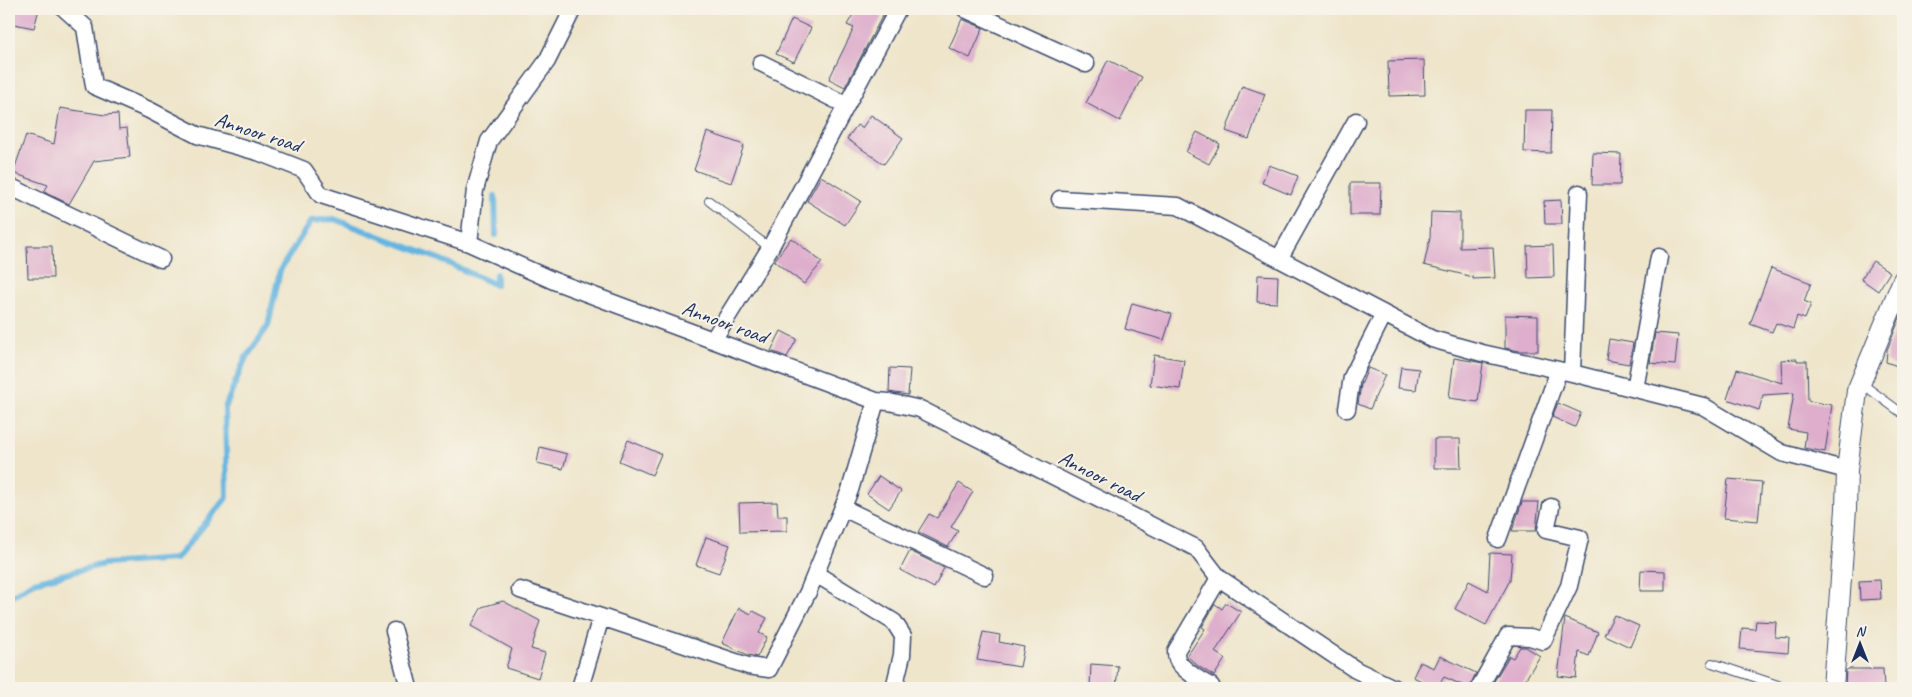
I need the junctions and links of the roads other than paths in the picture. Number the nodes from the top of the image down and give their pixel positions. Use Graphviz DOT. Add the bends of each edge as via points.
graph roads {
  1 [pos="65,9"];
  2 [pos="573,9"];
  3 [pos="898,9"];
  4 [pos="965,9"];
  5 [pos="761,63"];
  6 [pos="1086,64"];
  7 [pos="846,105"];
  8 [pos="1356,121"];
  9 [pos="9,186"];
  10 [pos="1578,193"];
  11 [pos="1060,199"];
  12 [pos="709,201"];
  13 [pos="469,243"];
  14 [pos="770,248"];
  15 [pos="1659,257"];
  16 [pos="161,259"];
  17 [pos="1279,259"];
  18 [pos="1903,280"];
  19 [pos="1384,314"];
  20 [pos="714,340"];
  21 [pos="1566,371"];
  22 [pos="1861,383"];
  23 [pos="1635,389"];
  24 [pos="876,401"];
  25 [pos="1347,409"];
  26 [pos="1903,414"];
  27 [pos="1847,470"];
  28 [pos="1551,507"];
  29 [pos="843,508"];
  30 [pos="1498,539"];
  31 [pos="816,574"];
  32 [pos="984,576"];
  33 [pos="1219,578"];
  34 [pos="520,590"];
  35 [pos="601,617"];
  36 [pos="394,631"];
  37 [pos="1712,663"];
  38 [pos="409,688"];
  39 [pos="580,688"];
  40 [pos="894,688"];
  41 [pos="1212,688"];
  42 [pos="1394,688"];
  43 [pos="1479,688"];
  44 [pos="1780,688"];
  45 [pos="1833,688"];
  1 -- 13 [label="street, Annoor road" via="85,27 94,86 197,135 258,152 304,170 321,195"];
  2 -- 13 [label="street" via="548,61 489,141 475,190"];
  3 -- 7 [label="street"];
  4 -- 6 [label="street"];
  5 -- 7 [label="street"];
  7 -- 14 [label="street"];
  8 -- 17 [label="street"];
  9 -- 16 [label="street"];
  10 -- 21 [label="street"];
  11 -- 17 [label="street" via="1178,206"];
  12 -- 14 [label="lane"];
  13 -- 20 [label="street, Annoor road" via="554,281"];
  14 -- 20 [label="street"];
  15 -- 23 [label="street"];
  17 -- 19 [label="street"];
  18 -- 22 [label="street"];
  19 -- 21 [label="street" via="1432,339"];
  19 -- 25 [label="street" via="1352,377"];
  20 -- 24 [label="street, Annoor road"];
  21 -- 23 [label="street"];
  21 -- 30 [label="street"];
  22 -- 26 [label="lane"];
  22 -- 27 [label="street" via="1857,391"];
  23 -- 27 [label="street" via="1703,406 1782,453"];
  24 -- 29 [label="street"];
  24 -- 33 [label="street, Annoor road" via="920,409 1196,548"];
  27 -- 45 [label="street"];
  28 -- 43 [label="street" via="1546,530 1580,538 1570,586 1543,641 1530,636 1508,636"];
  29 -- 31 [label="street"];
  29 -- 32 [label="street"];
  31 -- 35 [label="street" via="769,669 748,666"];
  31 -- 40 [label="street" via="894,622 903,636"];
  33 -- 41 [label="street" via="1176,651 1180,664"];
  33 -- 42 [label="street, Annoor road" via="1356,670"];
  34 -- 35 [label="street"];
  35 -- 39 [label="street"];
  36 -- 38 [label="street"];
  37 -- 44 [label="lane"];
}
